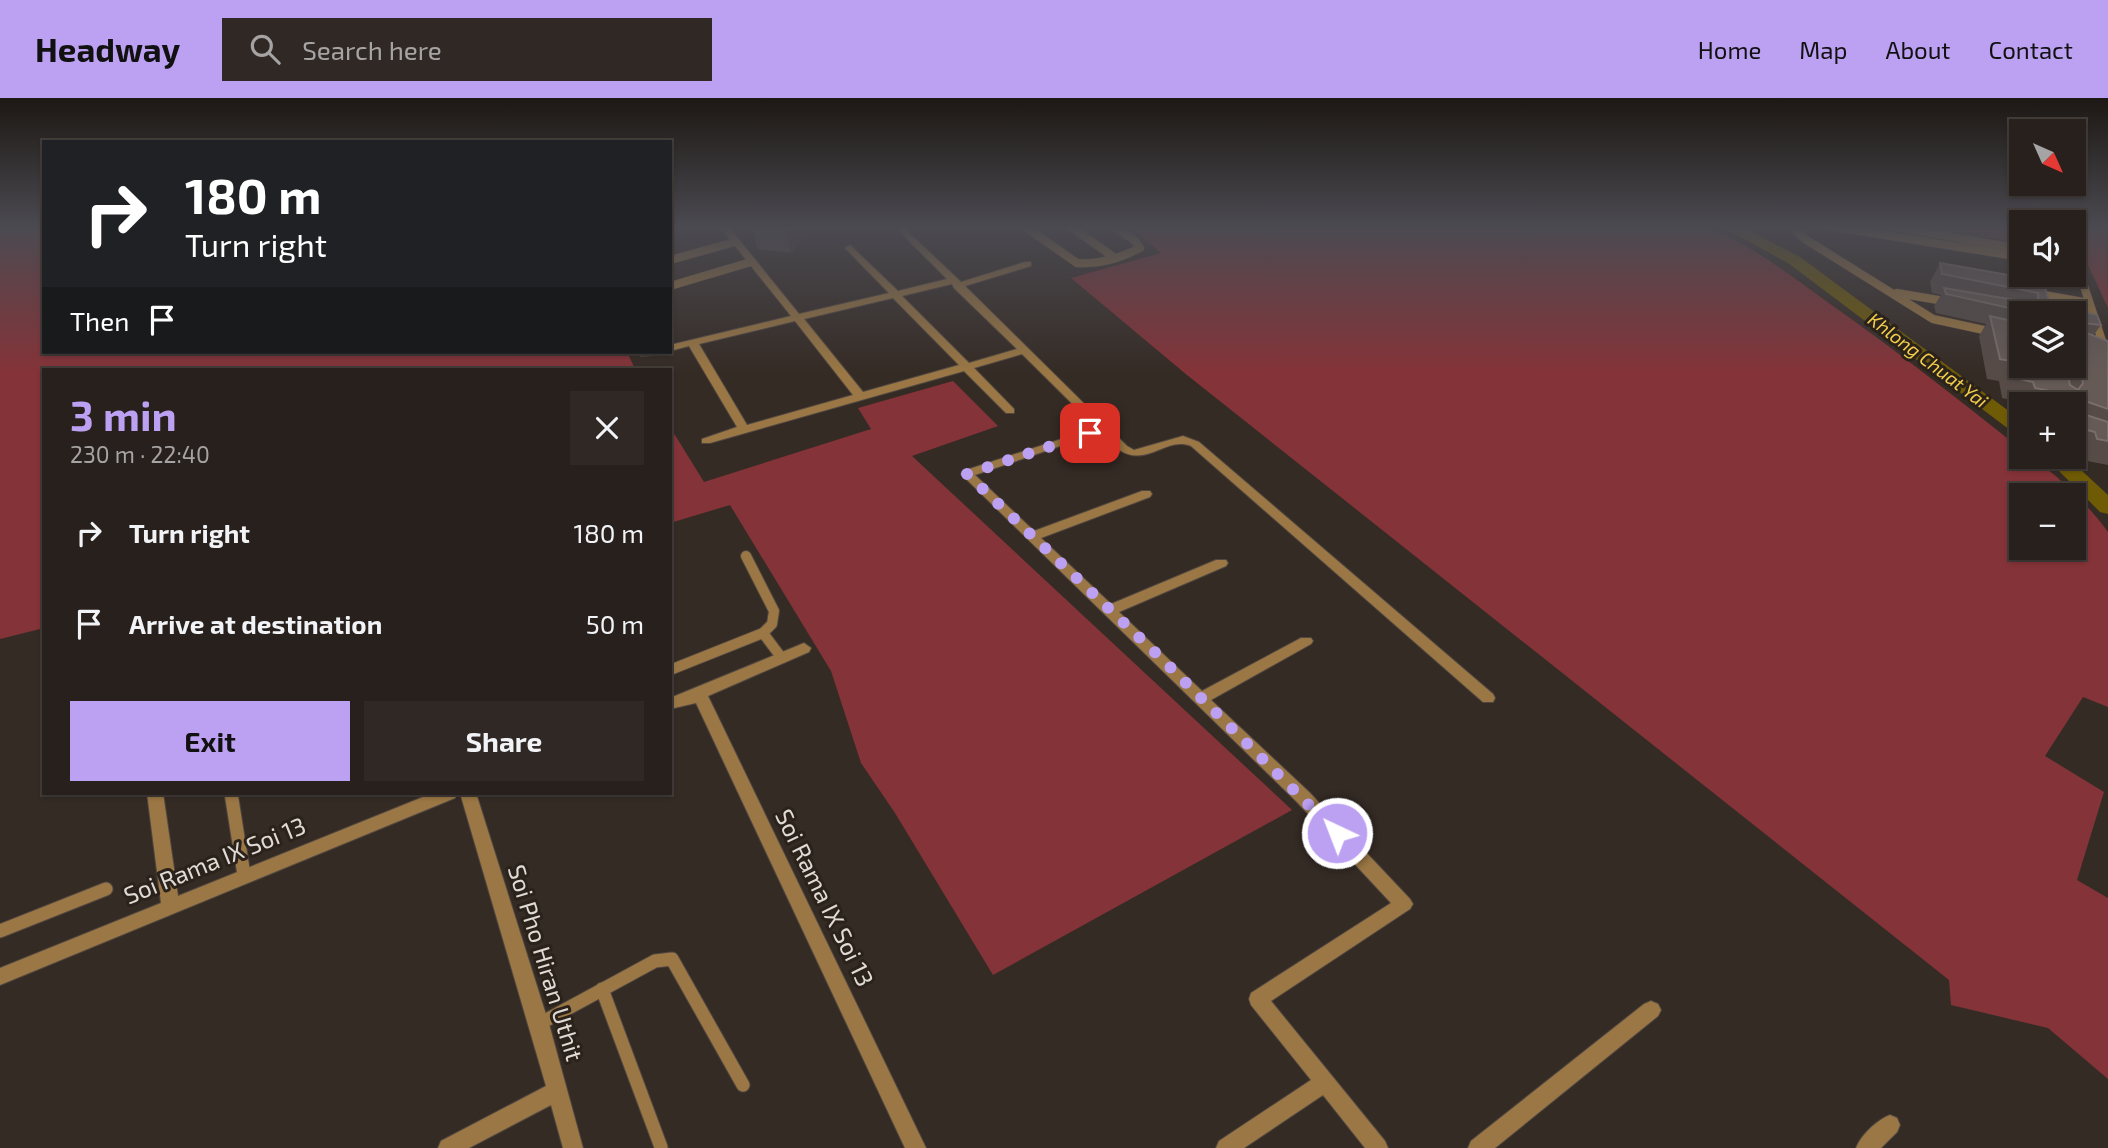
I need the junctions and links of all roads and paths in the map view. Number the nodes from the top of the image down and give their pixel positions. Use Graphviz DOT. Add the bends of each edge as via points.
graph roads {
  1 [pos="707,275"];
  2 [pos="761,275"];
  3 [pos="876,275"];
  4 [pos="947,275"];
  5 [pos="986,275"];
  6 [pos="1864,275"];
  7 [pos="955,283"];
  8 [pos="672,285"];
  9 [pos="2084,287"];
  10 [pos="2022,290"];
  11 [pos="1892,292"];
  12 [pos="895,294"];
  13 [pos="2089,303"];
  14 [pos="1957,304"];
  15 [pos="794,317"];
  16 [pos="2086,327"];
  17 [pos="2097,330"];
  18 [pos="2009,336"];
  19 [pos="692,342"];
  20 [pos="672,347"];
  21 [pos="1022,351"];
  22 [pos="2095,352"];
  23 [pos="2107,356"];
  24 [pos="965,367"];
  25 [pos="861,397"];
  26 [pos="1010,411"];
  27 [pos="744,429"];
  28 [pos="1090,433"];
  29 [pos="706,441"];
  30 [pos="1146,494"];
  31 [pos="1033,536"];
  32 [pos="746,556"];
  33 [pos="1222,562"];
  34 [pos="1110,610"];
  35 [pos="763,633"];
  36 [pos="1306,641"];
  37 [pos="804,648"];
  38 [pos="781,657"];
  39 [pos="672,669"];
  40 [pos="695,696"];
  41 [pos="1202,698"];
  42 [pos="1488,698"];
  43 [pos="672,703"];
  44 [pos="155,795"];
  45 [pos="231,795"];
  46 [pos="444,795"];
  47 [pos="469,795"];
  48 [pos="244,875"];
  49 [pos="106,889"];
  50 [pos="170,905"];
  51 [pos="0,931"];
  52 [pos="0,977"];
  53 [pos="602,989"];
  54 [pos="1651,1010"];
  55 [pos="539,1024"];
  56 [pos="1325,1082"];
  57 [pos="743,1086"];
  58 [pos="557,1091"];
  59 [pos="1890,1125"];
  60 [pos="661,1147"];
  61 [pos="447,1148"];
  62 [pos="573,1148"];
  63 [pos="916,1148"];
  64 [pos="1226,1148"];
  65 [pos="1378,1148"];
  66 [pos="1478,1148"];
  67 [pos="1866,1148"];
  1 -- 8 [label="lane"];
  2 -- 15 [label="street"];
  3 -- 12 [label="street"];
  4 -- 7 [label="street"];
  5 -- 7 [label="street"];
  6 -- 11 [label="lane"];
  7 -- 12 [label="street"];
  7 -- 21 [label="street"];
  9 -- 13 [label="lane"];
  10 -- 13 [label="lane"];
  11 -- 14 [label="lane"];
  11 -- 18 [label="lane" via="1943,323"];
  12 -- 15 [label="street"];
  12 -- 24 [label="street"];
  13 -- 17 [label="lane"];
  15 -- 19 [label="street"];
  15 -- 25 [label="street"];
  16 -- 17 [label="lane"];
  17 -- 23 [label="lane"];
  19 -- 20 [label="street"];
  19 -- 27 [label="street"];
  21 -- 24 [label="street"];
  21 -- 42 [label="street" via="1133,454 1183,439 1195,444"];
  22 -- 23 [label="lane"];
  24 -- 25 [label="street"];
  24 -- 26 [label="street"];
  25 -- 27 [label="street"];
  27 -- 29 [label="street"];
  28 -- 31 [label="street" via="967,474"];
  30 -- 31 [label="street"];
  31 -- 34 [label="street"];
  32 -- 35 [label="lane" via="774,611 772,624"];
  33 -- 34 [label="street"];
  34 -- 41 [label="street"];
  35 -- 38 [label="lane"];
  35 -- 39 [label="lane"];
  36 -- 41 [label="street"];
  37 -- 38 [label="street"];
  38 -- 40 [label="street"];
  40 -- 43 [label="street"];
  40 -- 63 [label="street, Soi Rama IX Soi 13" via="702,699"];
  41 -- 56 [label="street" via="1404,904 1258,999"];
  44 -- 50 [label="street"];
  45 -- 48 [label="lane"];
  46 -- 48 [label="street, Soi Rama IX Soi 13"];
  47 -- 55 [label="street, Soi Pho Hiran Uthit"];
  48 -- 50 [label="street, Soi Rama IX Soi 13"];
  49 -- 51 [label="lane"];
  50 -- 52 [label="street, Soi Rama IX Soi 13"];
  53 -- 55 [label="lane"];
  53 -- 57 [label="lane" via="655,961 672,959"];
  53 -- 60 [label="lane"];
  54 -- 66 [label="street"];
  55 -- 58 [label="street, Soi Pho Hiran Uthit"];
  56 -- 64 [label="street"];
  56 -- 65 [label="street"];
  58 -- 61 [label="street"];
  58 -- 62 [label="street, Soi Pho Hiran Uthit"];
  59 -- 67 [label="street"];
}
